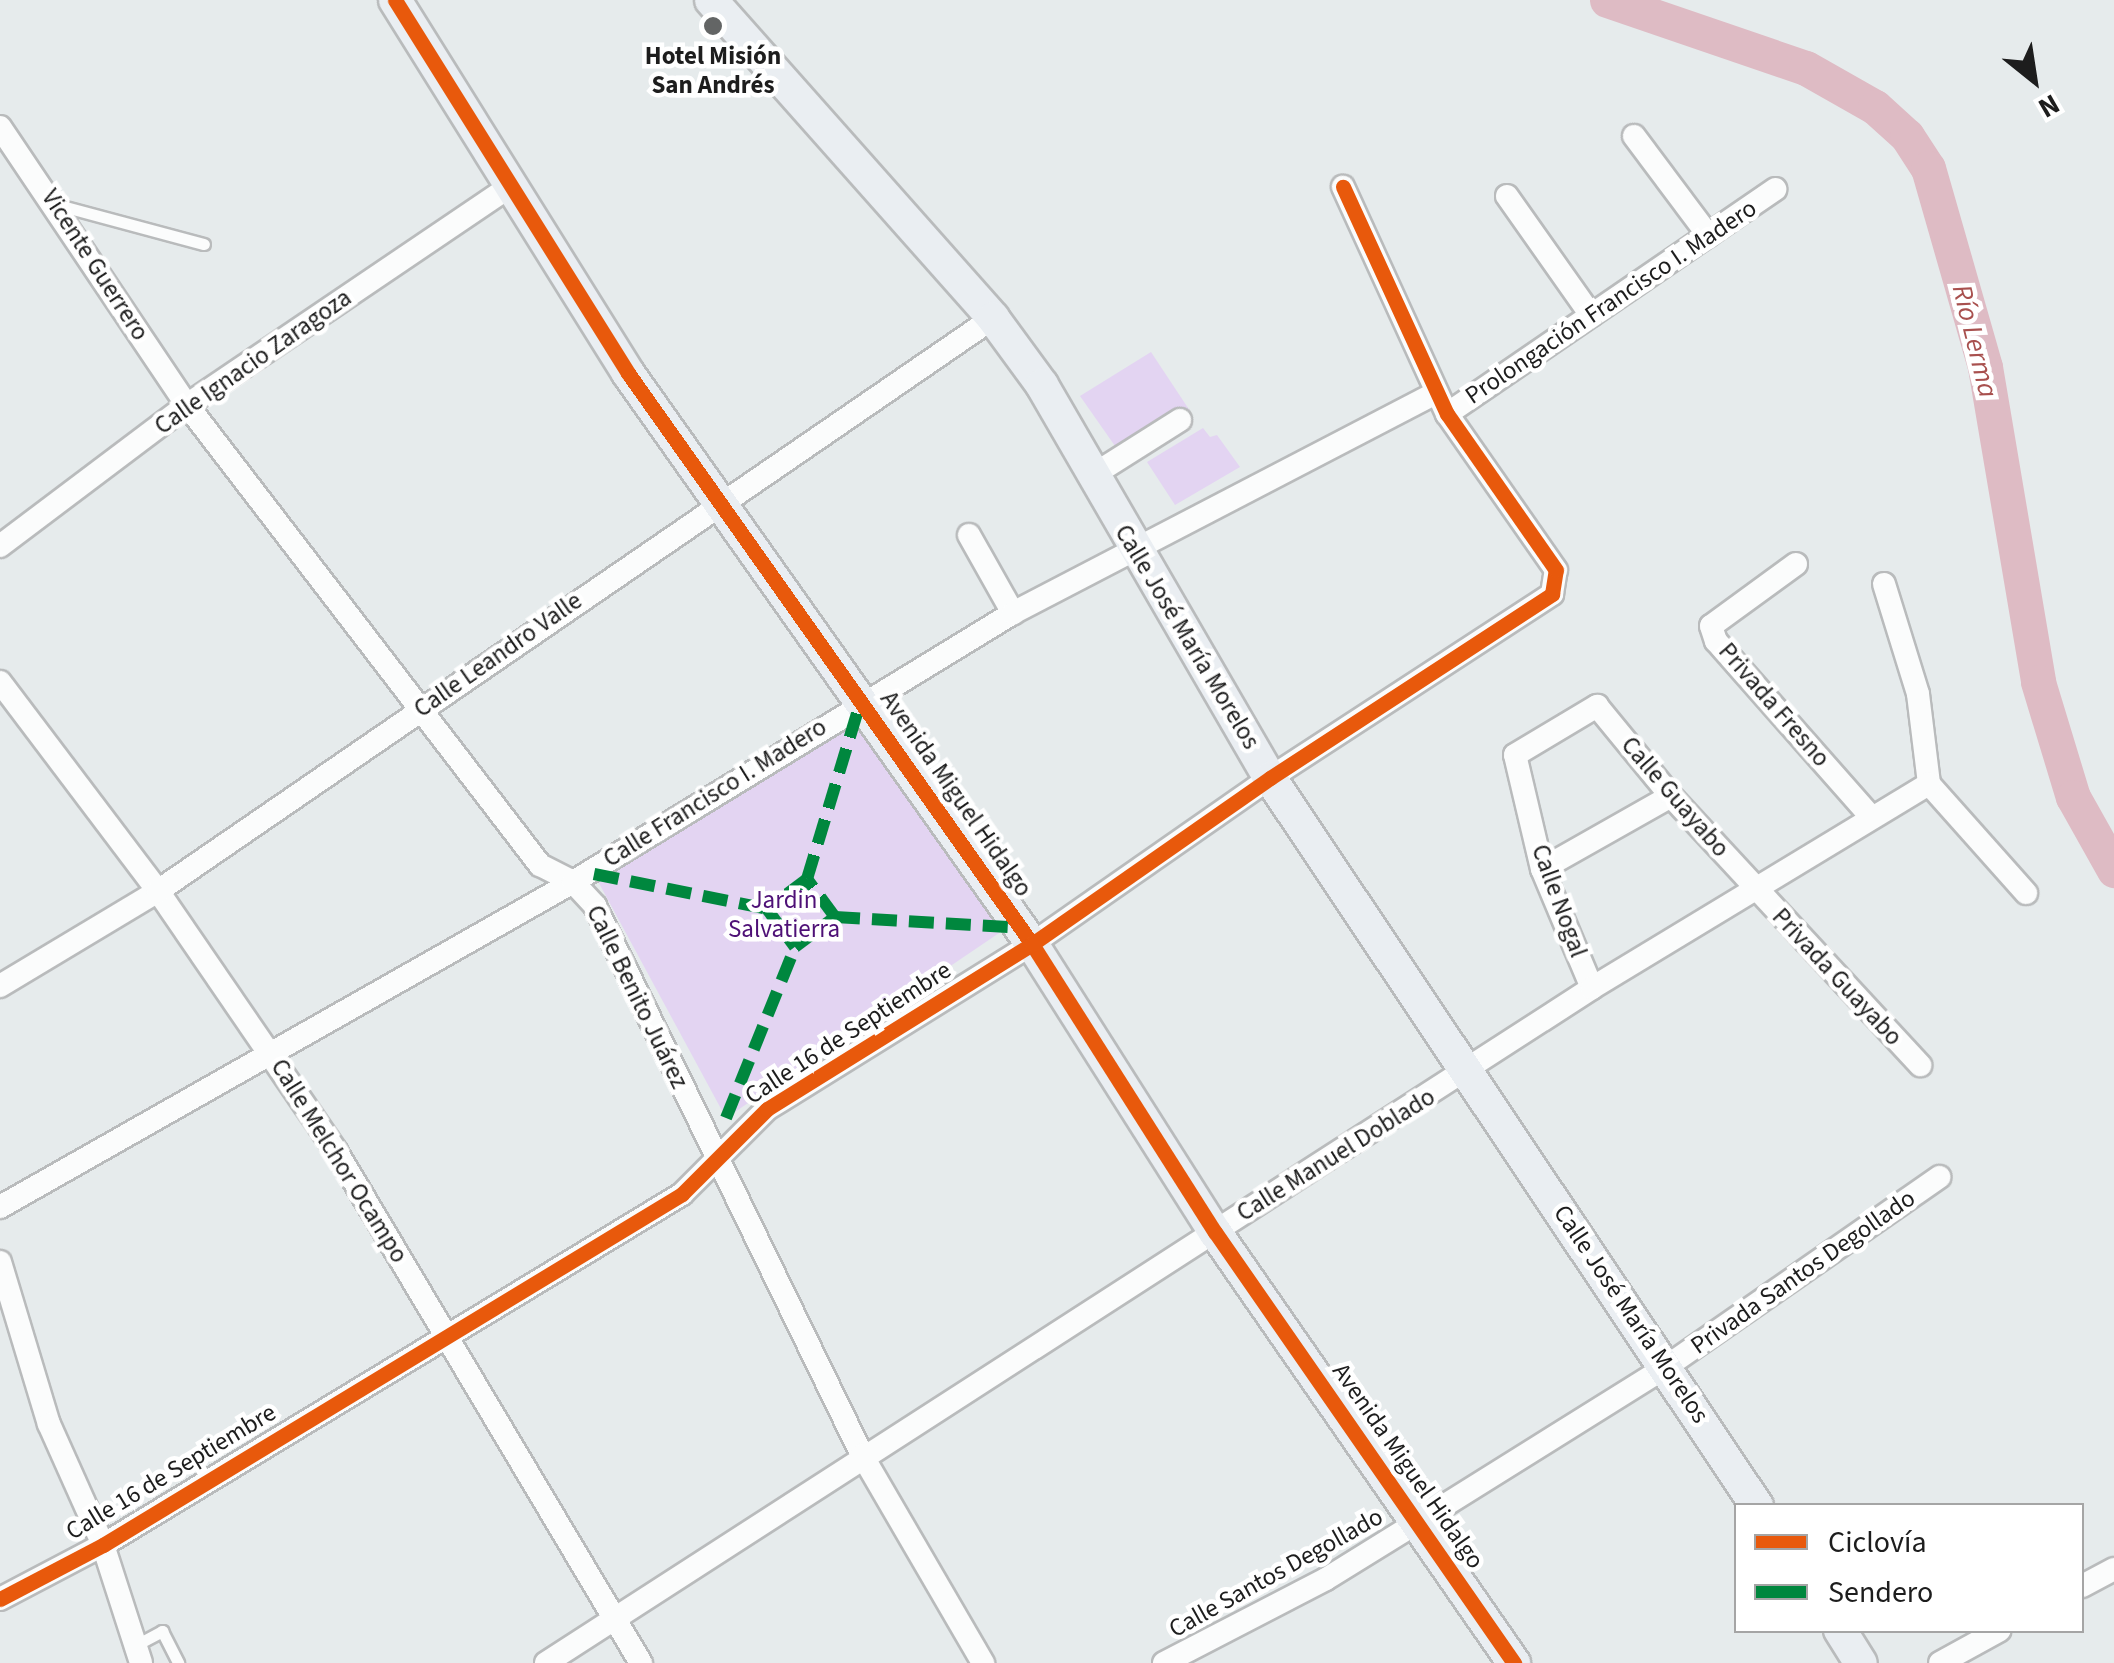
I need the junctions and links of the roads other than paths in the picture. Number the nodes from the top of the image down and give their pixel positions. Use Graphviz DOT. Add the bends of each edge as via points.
graph roads {
  1 [pos="395,0"];
  2 [pos="710,0"];
  3 [pos="0,127"];
  4 [pos="1634,136"];
  5 [pos="512,185"];
  6 [pos="1343,187"];
  7 [pos="1776,189"];
  8 [pos="1507,196"];
  9 [pos="58,206"];
  10 [pos="1708,235"];
  11 [pos="204,244"];
  12 [pos="1591,315"];
  13 [pos="993,318"];
  14 [pos="187,404"];
  15 [pos="1442,404"];
  16 [pos="1180,420"];
  17 [pos="1093,475"];
  18 [pos="717,502"];
  19 [pos="969,535"];
  20 [pos="0,546"];
  21 [pos="1131,546"];
  22 [pos="1796,564"];
  23 [pos="1884,584"];
  24 [pos="1013,613"];
  25 [pos="0,682"];
  26 [pos="861,702"];
  27 [pos="421,707"];
  28 [pos="1514,754"];
  29 [pos="1270,778"];
  30 [pos="1930,784"];
  31 [pos="1670,796"];
  32 [pos="1871,817"];
  33 [pos="1542,869"];
  34 [pos="574,882"];
  35 [pos="1754,888"];
  36 [pos="158,892"];
  37 [pos="2026,893"];
  38 [pos="1032,944"];
  39 [pos="0,986"];
  40 [pos="1592,988"];
  41 [pos="269,1050"];
  42 [pos="1920,1065"];
  43 [pos="1469,1070"];
  44 [pos="717,1160"];
  45 [pos="1940,1177"];
  46 [pos="0,1206"];
  47 [pos="1215,1232"];
  48 [pos="0,1262"];
  49 [pos="447,1333"];
  50 [pos="1666,1366"];
  51 [pos="862,1454"];
  52 [pos="1756,1503"];
  53 [pos="1418,1522"];
  54 [pos="103,1545"];
  55 [pos="2114,1569"];
  56 [pos="2084,1585"];
  57 [pos="0,1599"];
  58 [pos="618,1616"];
  59 [pos="1842,1633"];
  60 [pos="1995,1633"];
  61 [pos="138,1654"];
  62 [pos="178,1663"];
  63 [pos="546,1663"];
  64 [pos="641,1663"];
  65 [pos="982,1663"];
  66 [pos="1164,1663"];
  67 [pos="1514,1663"];
  68 [pos="1861,1663"];
  69 [pos="1940,1663"];
  1 -- 5 [label="street, Avenida Miguel Hidalgo"];
  2 -- 13 [label="street, Calle José María Morelos"];
  3 -- 9 [label="street, Vicente Guerrero"];
  4 -- 10 [label="street"];
  5 -- 14 [label="street, Calle Ignacio Zaragoza"];
  5 -- 18 [label="street, Avenida Miguel Hidalgo"];
  6 -- 15 [label="street"];
  7 -- 10 [label="street, Prolongación Francisco I. Madero"];
  8 -- 12 [label="street"];
  9 -- 11 [label="lane"];
  9 -- 14 [label="street, Vicente Guerrero"];
  10 -- 12 [label="street, Prolongación Francisco I. Madero"];
  12 -- 15 [label="street, Prolongación Francisco I. Madero"];
  13 -- 17 [label="street, Calle José María Morelos" via="1042,385"];
  13 -- 18 [label="street, Calle Leandro Valle"];
  14 -- 20 [label="street, Calle Ignacio Zaragoza"];
  14 -- 27 [label="street, Calle Benito Juárez"];
  15 -- 21 [label="street, Calle Francisco I. Madero"];
  15 -- 29 [label="street, Calle 16 de Septiembre" via="1556,570 1552,594"];
  16 -- 17 [label="street"];
  17 -- 21 [label="street, Calle José María Morelos"];
  18 -- 26 [label="street, Avenida Miguel Hidalgo"];
  18 -- 27 [label="street, Calle Leandro Valle"];
  19 -- 24 [label="street"];
  21 -- 24 [label="street, Calle Francisco I. Madero"];
  21 -- 29 [label="street, Calle José María Morelos"];
  22 -- 32 [label="street, Privada Fresno" via="1712,626 1716,642"];
  23 -- 30 [label="street" via="1918,694"];
  24 -- 26 [label="street, Calle Francisco I. Madero"];
  25 -- 36 [label="street, Calle Melchor Ocampo"];
  26 -- 34 [label="street, Calle Francisco I. Madero"];
  26 -- 38 [label="street, Avenida Miguel Hidalgo"];
  27 -- 34 [label="street, Calle Benito Juárez" via="540,865"];
  27 -- 36 [label="street, Calle Leandro Valle"];
  28 -- 31 [label="street, Calle Guayabo" via="1597,706"];
  28 -- 33 [label="street, Calle Nogal"];
  29 -- 38 [label="street, Calle 16 de Septiembre"];
  29 -- 43 [label="street, Calle José María Morelos"];
  30 -- 32 [label="street, Calle Manuel Doblado"];
  30 -- 37 [label="street"];
  31 -- 33 [label="street"];
  31 -- 35 [label="street, Calle Guayabo"];
  32 -- 35 [label="street, Calle Manuel Doblado"];
  33 -- 40 [label="street, Calle Nogal"];
  34 -- 41 [label="street, Calle Francisco I. Madero"];
  34 -- 44 [label="street, Calle Benito Juárez" via="595,906"];
  35 -- 40 [label="street, Calle Manuel Doblado"];
  35 -- 42 [label="street, Privada Guayabo"];
  36 -- 39 [label="street, Calle Leandro Valle"];
  36 -- 41 [label="street, Calle Melchor Ocampo"];
  38 -- 44 [label="street, Calle 16 de Septiembre" via="767,1110"];
  38 -- 47 [label="street, Avenida Miguel Hidalgo"];
  40 -- 43 [label="street, Calle Manuel Doblado"];
  41 -- 46 [label="street, Calle Francisco I. Madero"];
  41 -- 49 [label="street, Calle Melchor Ocampo"];
  43 -- 47 [label="street, Calle Manuel Doblado"];
  43 -- 50 [label="street, Calle José María Morelos"];
  44 -- 49 [label="street, Calle 16 de Septiembre" via="682,1194"];
  44 -- 51 [label="street, Calle Benito Juárez"];
  45 -- 50 [label="street, Privada Santos Degollado"];
  47 -- 51 [label="street, Calle Manuel Doblado"];
  47 -- 53 [label="street, Avenida Miguel Hidalgo"];
  48 -- 54 [label="street" via="49,1424"];
  49 -- 54 [label="street, Calle 16 de Septiembre"];
  49 -- 58 [label="street, Calle Melchor Ocampo"];
  50 -- 52 [label="street, Calle José María Morelos"];
  50 -- 53 [label="street, Calle Santos Degollado"];
  51 -- 58 [label="street, Calle Manuel Doblado"];
  51 -- 65 [label="street, Calle Benito Juárez"];
  53 -- 66 [label="street, Calle Santos Degollado" via="1326,1579"];
  53 -- 67 [label="street, Avenida Miguel Hidalgo"];
  54 -- 57 [label="street, Calle 16 de Septiembre"];
  54 -- 61 [label="street"];
  55 -- 56 [label="street"];
  58 -- 63 [label="street, Calle Manuel Doblado"];
  58 -- 64 [label="street, Calle Melchor Ocampo"];
  59 -- 68 [label="street"];
  60 -- 69 [label="street"];
  61 -- 62 [label="lane" via="162,1631"];
}
